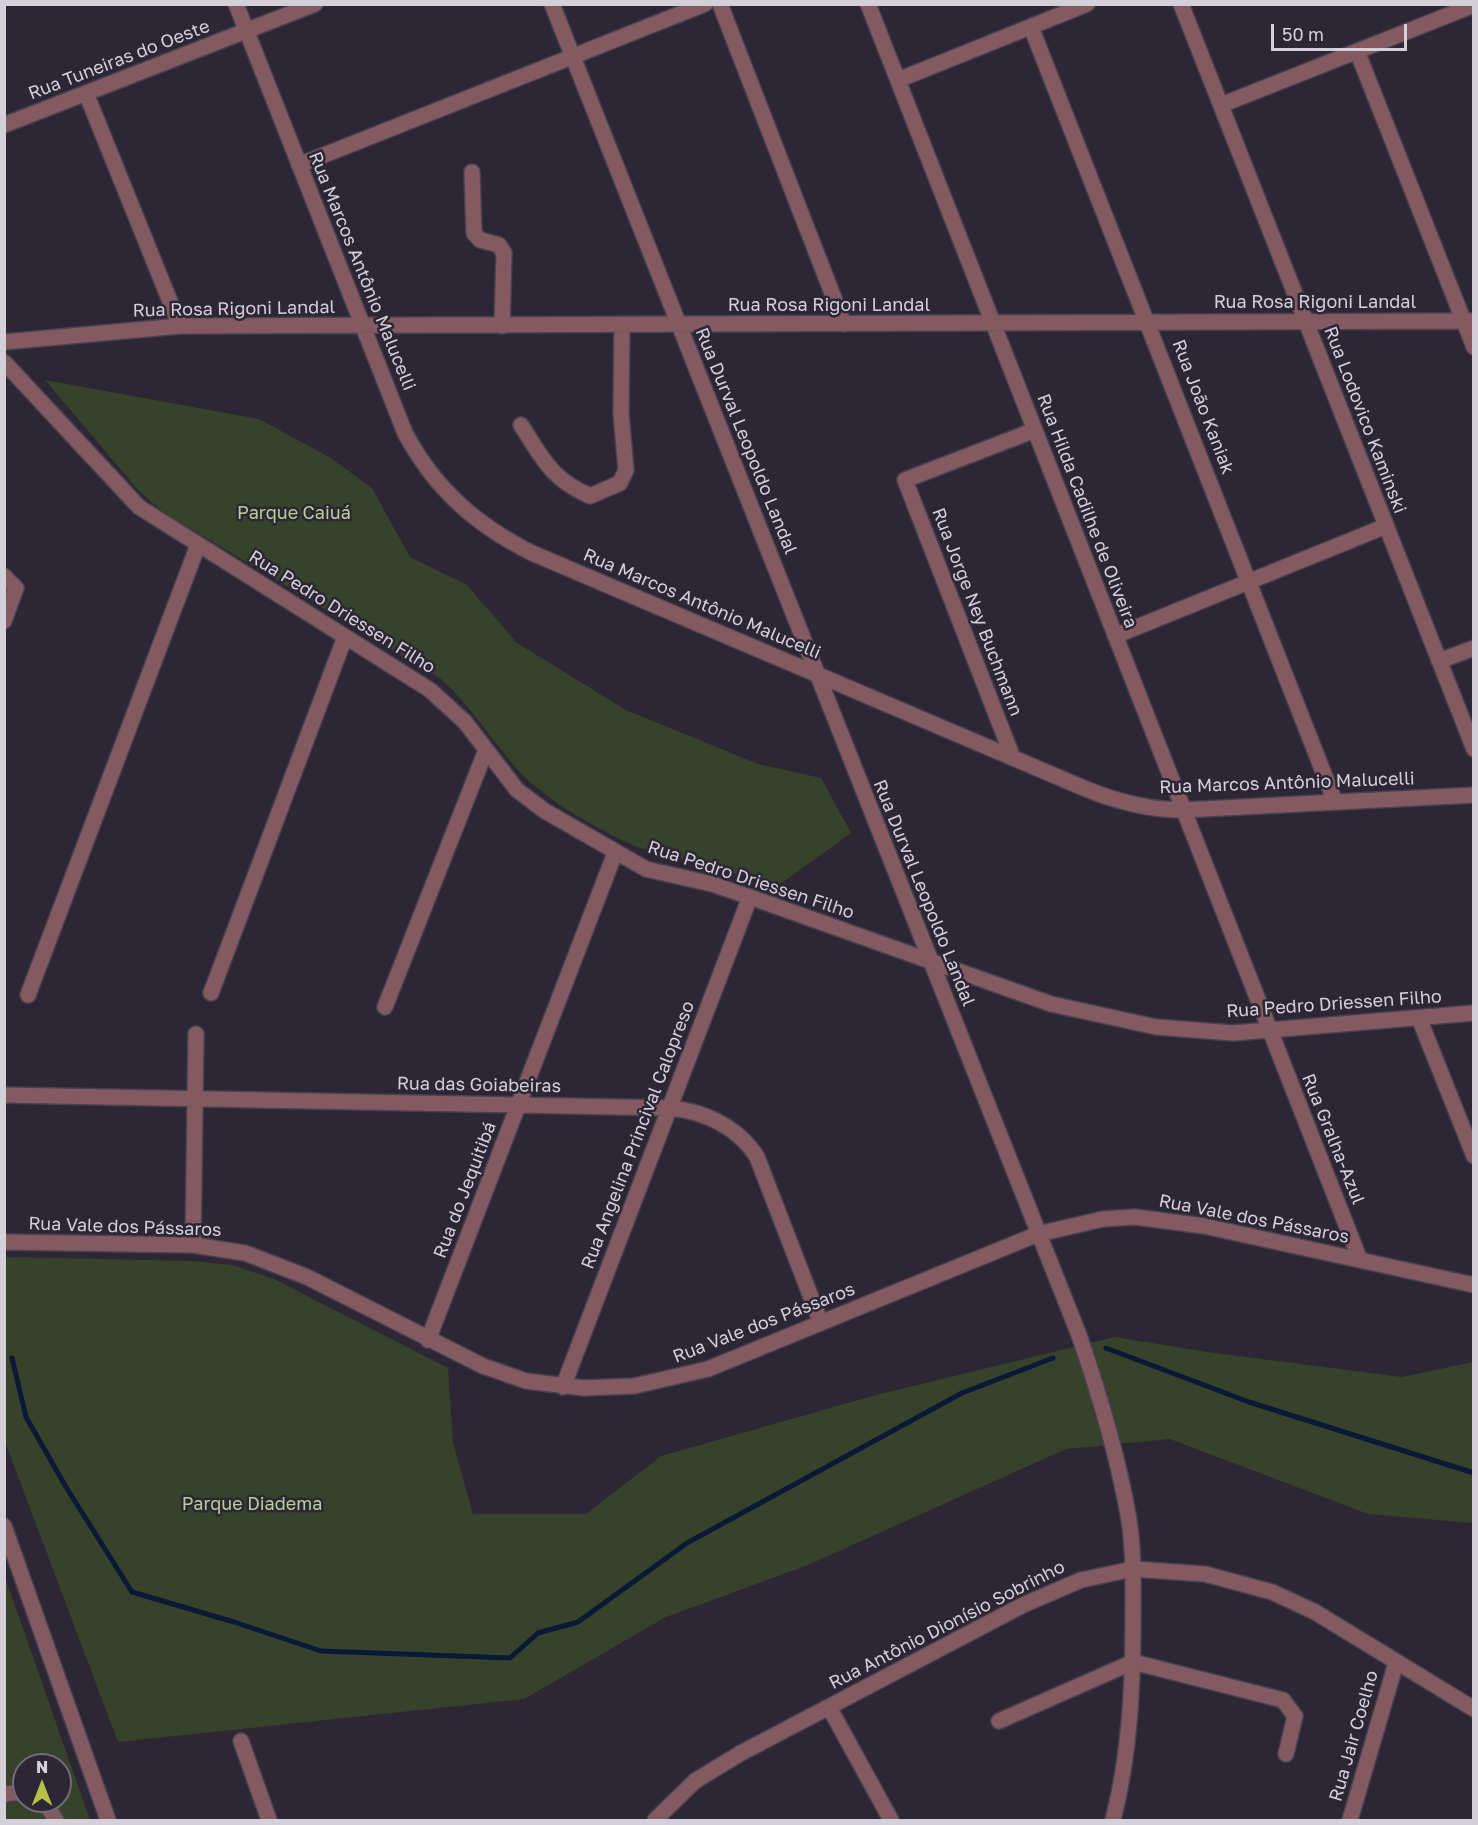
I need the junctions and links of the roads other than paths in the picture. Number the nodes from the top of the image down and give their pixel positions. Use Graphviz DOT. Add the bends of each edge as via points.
graph roads {
  1 [pos="236,4"];
  2 [pos="315,4"];
  3 [pos="552,4"];
  4 [pos="705,4"];
  5 [pos="720,4"];
  6 [pos="868,4"];
  7 [pos="1087,4"];
  8 [pos="1181,4"];
  9 [pos="1473,5"];
  10 [pos="1031,27"];
  11 [pos="246,31"];
  12 [pos="1357,51"];
  13 [pos="573,57"];
  14 [pos="898,80"];
  15 [pos="86,93"];
  16 [pos="1221,105"];
  17 [pos="4,125"];
  18 [pos="299,165"];
  19 [pos="472,172"];
  20 [pos="1468,321"];
  21 [pos="1306,322"];
  22 [pos="993,323"];
  23 [pos="1149,323"];
  24 [pos="844,324"];
  25 [pos="622,325"];
  26 [pos="679,325"];
  27 [pos="180,326"];
  28 [pos="362,326"];
  29 [pos="502,326"];
  30 [pos="4,342"];
  31 [pos="1473,347"];
  32 [pos="4,362"];
  33 [pos="521,425"];
  34 [pos="1035,430"];
  35 [pos="1386,526"];
  36 [pos="198,545"];
  37 [pos="4,576"];
  38 [pos="1250,581"];
  39 [pos="4,621"];
  40 [pos="1115,636"];
  41 [pos="345,637"];
  42 [pos="1473,648"];
  43 [pos="1439,662"];
  44 [pos="817,674"];
  45 [pos="1473,749"];
  46 [pos="486,750"];
  47 [pos="1013,758"];
  48 [pos="1473,795"];
  49 [pos="1335,802"];
  50 [pos="1183,810"];
  51 [pos="615,853"];
  52 [pos="750,897"];
  53 [pos="930,961"];
  54 [pos="211,993"];
  55 [pos="28,995"];
  56 [pos="385,1007"];
  57 [pos="1473,1013"];
  58 [pos="1419,1018"];
  59 [pos="1270,1032"];
  60 [pos="196,1034"];
  61 [pos="4,1095"];
  62 [pos="195,1099"];
  63 [pos="518,1105"];
  64 [pos="670,1108"];
  65 [pos="1473,1156"];
  66 [pos="1038,1234"];
  67 [pos="4,1242"];
  68 [pos="193,1245"];
  69 [pos="1360,1260"];
  70 [pos="1473,1285"];
  71 [pos="822,1323"];
  72 [pos="429,1340"];
  73 [pos="563,1387"];
  74 [pos="4,1526"];
  75 [pos="1133,1569"];
  76 [pos="1133,1662"];
  77 [pos="1396,1663"];
  78 [pos="829,1707"];
  79 [pos="1473,1709"];
  80 [pos="999,1720"];
  81 [pos="242,1741"];
  82 [pos="1286,1754"];
  83 [pos="108,1821"];
  84 [pos="270,1821"];
  85 [pos="655,1821"];
  86 [pos="891,1821"];
  87 [pos="1113,1821"];
  88 [pos="1350,1821"];
  1 -- 11 [label="street, Rua Marcos Antônio Malucelli"];
  2 -- 11 [label="street, Rua Tuneiras do Oeste"];
  3 -- 13 [label="street, Rua Durval Leopoldo Landal"];
  4 -- 13 [label="street"];
  5 -- 24 [label="street"];
  6 -- 14 [label="street, Rua Hilda Cadilhe de Oliveira"];
  7 -- 10 [label="street"];
  8 -- 16 [label="street, Rua Lodovico Kaminski"];
  9 -- 12 [label="street"];
  10 -- 14 [label="street"];
  10 -- 23 [label="street, Rua João Kaniak"];
  11 -- 15 [label="street, Rua Tuneiras do Oeste"];
  11 -- 18 [label="street, Rua Marcos Antônio Malucelli"];
  12 -- 16 [label="street"];
  12 -- 20 [label="street"];
  13 -- 18 [label="street"];
  13 -- 26 [label="street, Rua Durval Leopoldo Landal"];
  14 -- 22 [label="street, Rua Hilda Cadilhe de Oliveira"];
  15 -- 17 [label="street, Rua Tuneiras do Oeste"];
  15 -- 27 [label="street"];
  16 -- 21 [label="street, Rua Lodovico Kaminski"];
  18 -- 28 [label="street, Rua Marcos Antônio Malucelli"];
  19 -- 29 [label="street" via="474,233 480,240 499,244 504,253"];
  20 -- 21 [label="street, Rua Rosa Rigoni Landal"];
  20 -- 31 [label="street"];
  21 -- 23 [label="street, Rua Rosa Rigoni Landal"];
  21 -- 35 [label="street, Rua Lodovico Kaminski"];
  22 -- 23 [label="street, Rua Rosa Rigoni Landal"];
  22 -- 24 [label="street, Rua Rosa Rigoni Landal"];
  22 -- 34 [label="street, Rua Hilda Cadilhe de Oliveira"];
  23 -- 38 [label="street, Rua João Kaniak"];
  24 -- 26 [label="street, Rua Rosa Rigoni Landal"];
  25 -- 26 [label="street, Rua Rosa Rigoni Landal"];
  25 -- 29 [label="street, Rua Rosa Rigoni Landal"];
  25 -- 33 [label="street" via="621,413 626,470 620,483 590,496 576,490 554,475"];
  26 -- 44 [label="street, Rua Durval Leopoldo Landal"];
  27 -- 28 [label="street, Rua Rosa Rigoni Landal"];
  27 -- 30 [label="street, Rua Rosa Rigoni Landal"];
  28 -- 29 [label="street, Rua Rosa Rigoni Landal"];
  28 -- 44 [label="street, Rua Marcos Antônio Malucelli" via="418,457 451,498 482,525 532,553"];
  32 -- 36 [label="street, Rua Pedro Driessen Filho" via="127,497"];
  34 -- 40 [label="street, Rua Hilda Cadilhe de Oliveira"];
  34 -- 47 [label="street, Rua Jorge Ney Buchmann" via="905,480"];
  35 -- 38 [label="street"];
  35 -- 43 [label="street, Rua Lodovico Kaminski"];
  36 -- 41 [label="street, Rua Pedro Driessen Filho"];
  36 -- 55 [label="street"];
  37 -- 39 [label="street" via="16,588"];
  38 -- 40 [label="street"];
  38 -- 49 [label="street, Rua João Kaniak"];
  40 -- 50 [label="street, Rua Hilda Cadilhe de Oliveira"];
  41 -- 46 [label="street, Rua Pedro Driessen Filho" via="443,700"];
  41 -- 54 [label="street"];
  42 -- 43 [label="street"];
  43 -- 45 [label="street, Rua Lodovico Kaminski"];
  44 -- 47 [label="street, Rua Marcos Antônio Malucelli"];
  44 -- 53 [label="street, Rua Durval Leopoldo Landal"];
  46 -- 51 [label="street, Rua Pedro Driessen Filho" via="510,783 529,800"];
  46 -- 56 [label="street"];
  47 -- 50 [label="street, Rua Marcos Antônio Malucelli" via="1121,802"];
  48 -- 49 [label="street, Rua Marcos Antônio Malucelli"];
  49 -- 50 [label="street, Rua Marcos Antônio Malucelli"];
  50 -- 59 [label="street, Rua Hilda Cadilhe de Oliveira"];
  51 -- 52 [label="street, Rua Pedro Driessen Filho" via="654,872"];
  51 -- 63 [label="street, Rua do Jequitibá"];
  52 -- 53 [label="street, Rua Pedro Driessen Filho"];
  52 -- 64 [label="street, Rua Angelina Princival Calopreso"];
  53 -- 59 [label="street, Rua Pedro Driessen Filho" via="1051,1004 1119,1021 1196,1031"];
  53 -- 66 [label="street, Rua Durval Leopoldo Landal"];
  57 -- 58 [label="street, Rua Pedro Driessen Filho"];
  58 -- 59 [label="street, Rua Pedro Driessen Filho"];
  58 -- 65 [label="street"];
  59 -- 69 [label="street, Rua Gralha-Azul"];
  60 -- 62 [label="street"];
  61 -- 62 [label="street, Rua das Goiabeiras"];
  62 -- 63 [label="street, Rua das Goiabeiras"];
  62 -- 68 [label="street"];
  63 -- 64 [label="street, Rua das Goiabeiras"];
  63 -- 72 [label="street, Rua do Jequitibá"];
  64 -- 71 [label="street, Rua das Goiabeiras" via="699,1113 736,1133 749,1145 763,1170"];
  64 -- 73 [label="street, Rua Angelina Princival Calopreso"];
  66 -- 69 [label="street, Rua Vale dos Pássaros" via="1103,1219 1168,1220"];
  66 -- 71 [label="street, Rua Vale dos Pássaros"];
  66 -- 75 [label="street, Rua Durval Leopoldo Landal" via="1104,1410 1121,1477"];
  67 -- 68 [label="street, Rua Vale dos Pássaros"];
  68 -- 72 [label="street, Rua Vale dos Pássaros" via="245,1253 272,1262"];
  69 -- 70 [label="street, Rua Vale dos Pássaros"];
  71 -- 73 [label="street, Rua Vale dos Pássaros" via="688,1376 634,1386"];
  72 -- 73 [label="street, Rua Vale dos Pássaros" via="506,1375"];
  74 -- 83 [label="street"];
  75 -- 76 [label="street, Rua Durval Leopoldo Landal"];
  75 -- 77 [label="street, Rua Antônio Dionísio Sobrinho" via="1205,1574 1272,1592 1315,1612"];
  75 -- 78 [label="street, Rua Antônio Dionísio Sobrinho" via="1055,1590"];
  76 -- 80 [label="street"];
  76 -- 82 [label="street" via="1283,1700 1294,1716"];
  76 -- 87 [label="street, Rua Durval Leopoldo Landal" via="1129,1735"];
  77 -- 79 [label="street, Rua Antônio Dionísio Sobrinho"];
  77 -- 88 [label="street, Rua Jair Coelho"];
  78 -- 85 [label="street, Rua Antônio Dionísio Sobrinho" via="718,1766 683,1791"];
  78 -- 86 [label="street"];
  81 -- 84 [label="street"];
}
